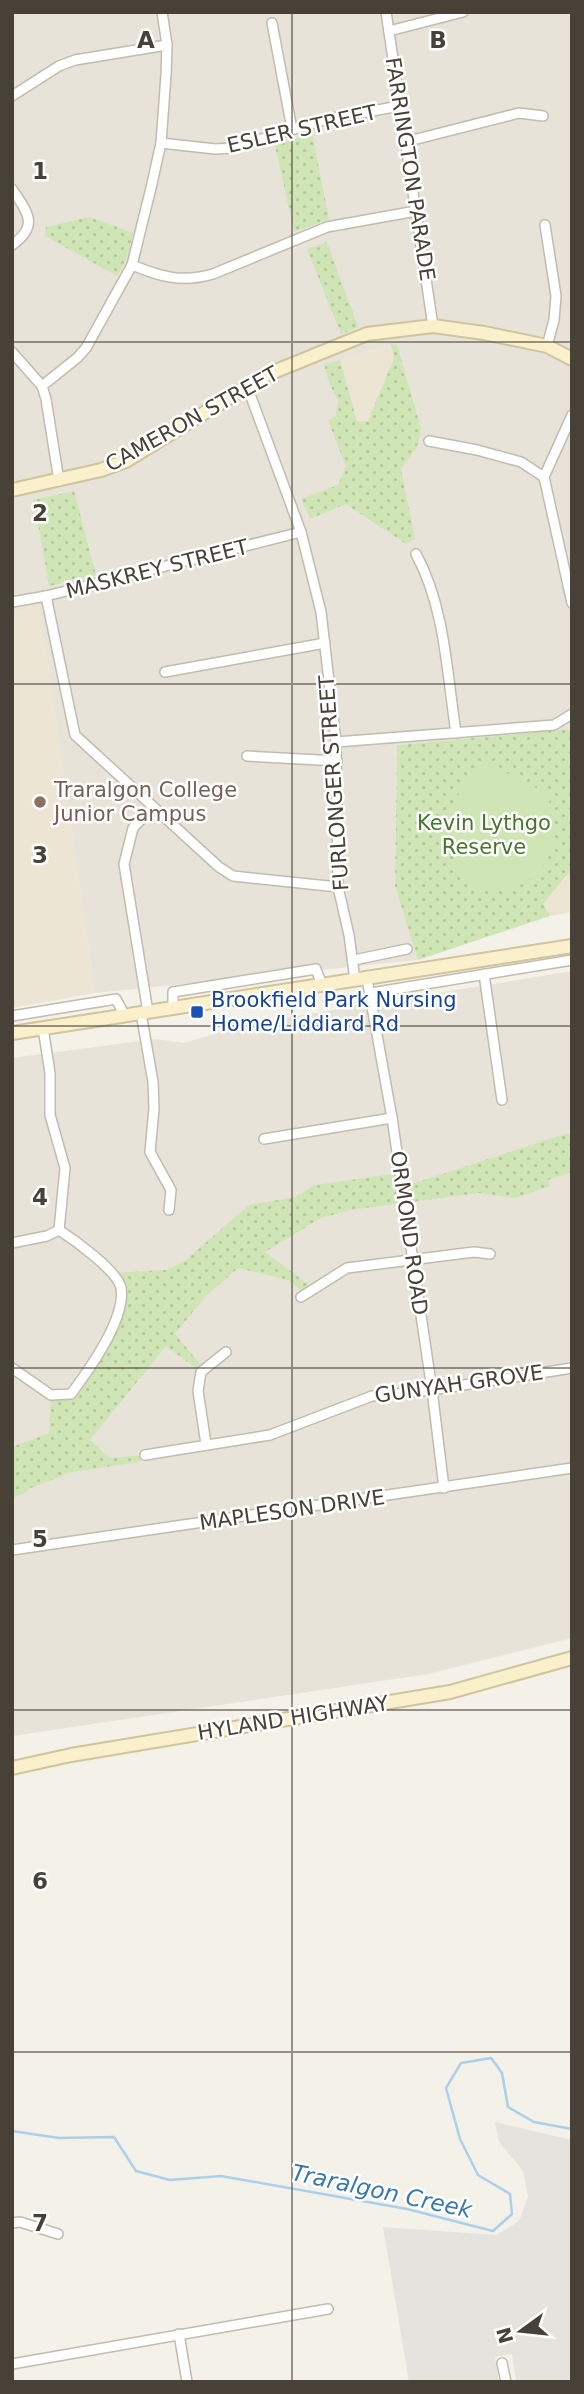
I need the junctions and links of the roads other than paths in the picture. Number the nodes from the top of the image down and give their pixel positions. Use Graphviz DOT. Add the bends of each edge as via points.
graph roads {
  1 [pos="162,12"];
  2 [pos="386,12"];
  3 [pos="463,12"];
  4 [pos="272,23"];
  5 [pos="389,31"];
  6 [pos="167,45"];
  7 [pos="12,96"];
  8 [pos="400,106"];
  9 [pos="543,116"];
  10 [pos="292,129"];
  11 [pos="405,142"];
  12 [pos="161,143"];
  13 [pos="12,188"];
  14 [pos="416,211"];
  15 [pos="545,225"];
  16 [pos="12,245"];
  17 [pos="132,265"];
  18 [pos="433,326"];
  19 [pos="547,346"];
  20 [pos="12,352"];
  21 [pos="572,359"];
  22 [pos="42,386"];
  23 [pos="247,386"];
  24 [pos="572,415"];
  25 [pos="429,441"];
  26 [pos="544,477"];
  27 [pos="59,481"];
  28 [pos="12,490"];
  29 [pos="301,532"];
  30 [pos="416,554"];
  31 [pos="46,596"];
  32 [pos="12,602"];
  33 [pos="572,603"];
  34 [pos="325,643"];
  35 [pos="165,672"];
  36 [pos="572,714"];
  37 [pos="456,733"];
  38 [pos="336,742"];
  39 [pos="247,755"];
  40 [pos="337,761"];
  41 [pos="153,807"];
  42 [pos="338,887"];
  43 [pos="572,946"];
  44 [pos="407,949"];
  45 [pos="354,960"];
  46 [pos="572,960"];
  47 [pos="484,974"];
  48 [pos="361,979"];
  49 [pos="371,993"];
  50 [pos="144,1013"];
  51 [pos="12,1016"];
  52 [pos="125,1016"];
  53 [pos="43,1028"];
  54 [pos="12,1033"];
  55 [pos="502,1100"];
  56 [pos="392,1118"];
  57 [pos="264,1139"];
  58 [pos="169,1210"];
  59 [pos="58,1230"];
  60 [pos="12,1243"];
  61 [pos="490,1254"];
  62 [pos="412,1258"];
  63 [pos="301,1297"];
  64 [pos="226,1352"];
  65 [pos="12,1368"];
  66 [pos="572,1368"];
  67 [pos="432,1390"];
  68 [pos="206,1444"];
  69 [pos="145,1455"];
  70 [pos="572,1468"];
  71 [pos="444,1488"];
  72 [pos="12,1550"];
  73 [pos="572,1658"];
  74 [pos="12,1768"];
  75 [pos="12,2223"];
  76 [pos="58,2234"];
  77 [pos="328,2309"];
  78 [pos="179,2334"];
  79 [pos="502,2363"];
  80 [pos="12,2364"];
  81 [pos="187,2382"];
  82 [pos="506,2382"];
  1 -- 6 [label="street"];
  2 -- 5 [label="street, FARRINGTON PARADE"];
  3 -- 5 [label="street"];
  4 -- 10 [label="street"];
  5 -- 8 [label="street, FARRINGTON PARADE"];
  6 -- 7 [label="street" via="75,60"];
  6 -- 12 [label="street"];
  8 -- 10 [label="street, ESLER STREET"];
  8 -- 11 [label="street, FARRINGTON PARADE"];
  9 -- 11 [label="street" via="519,113"];
  10 -- 12 [label="street, ESLER STREET" via="233,148"];
  11 -- 14 [label="street, FARRINGTON PARADE"];
  12 -- 17 [label="street"];
  13 -- 16 [label="street" via="29,216 29,228"];
  14 -- 17 [label="street" via="327,227 194,280"];
  14 -- 18 [label="street, FARRINGTON PARADE"];
  15 -- 19 [label="street" via="556,296"];
  17 -- 22 [label="street" via="86,348"];
  18 -- 19 [label="street, CAMERON STREET"];
  18 -- 23 [label="street, CAMERON STREET" via="367,334"];
  19 -- 21 [label="street, CAMERON STREET"];
  20 -- 22 [label="street"];
  22 -- 27 [label="street"];
  23 -- 27 [label="street, CAMERON STREET" via="126,461"];
  23 -- 29 [label="street, FURLONGER STREET"];
  24 -- 26 [label="street"];
  25 -- 26 [label="street" via="521,461"];
  26 -- 33 [label="street"];
  27 -- 28 [label="street, CAMERON STREET"];
  29 -- 31 [label="street, MASKREY STREET"];
  29 -- 34 [label="street, FURLONGER STREET"];
  30 -- 37 [label="street" via="428,576 441,632"];
  31 -- 32 [label="street, MASKREY STREET"];
  31 -- 41 [label="street" via="75,735"];
  34 -- 35 [label="street"];
  34 -- 38 [label="street, FURLONGER STREET"];
  36 -- 37 [label="street" via="554,725"];
  37 -- 38 [label="street"];
  38 -- 40 [label="street, FURLONGER STREET"];
  39 -- 40 [label="street"];
  40 -- 42 [label="street, FURLONGER STREET"];
  41 -- 42 [label="street" via="233,877"];
  41 -- 50 [label="street" via="133,828 124,864"];
  42 -- 45 [label="street, FURLONGER STREET"];
  43 -- 48 [label="street"];
  44 -- 45 [label="street"];
  45 -- 48 [label="street, FURLONGER STREET"];
  46 -- 47 [label="street"];
  47 -- 49 [label="street"];
  47 -- 55 [label="street"];
  48 -- 49 [label="street, ORMOND ROAD"];
  48 -- 50 [label="street"];
  49 -- 56 [label="street, ORMOND ROAD"];
  50 -- 52 [label="street"];
  50 -- 58 [label="street" via="153,1082 150,1152 171,1190"];
  51 -- 52 [label="street" via="116,999"];
  52 -- 53 [label="street"];
  53 -- 54 [label="street"];
  53 -- 59 [label="street" via="50,1115 65,1168"];
  56 -- 57 [label="street"];
  56 -- 62 [label="street, ORMOND ROAD"];
  59 -- 60 [label="street"];
  59 -- 65 [label="street" via="114,1276 121,1287 119,1307 110,1334 71,1394 51,1395"];
  61 -- 62 [label="street"];
  62 -- 63 [label="street" via="347,1268"];
  62 -- 67 [label="street, ORMOND ROAD"];
  64 -- 68 [label="street" via="201,1372 198,1391"];
  66 -- 67 [label="street, GUNYAH GROVE"];
  67 -- 68 [label="street, GUNYAH GROVE" via="372,1395 270,1435"];
  67 -- 71 [label="street, ORMOND ROAD"];
  68 -- 69 [label="street, GUNYAH GROVE"];
  70 -- 71 [label="street, MAPLESON DRIVE"];
  71 -- 72 [label="street, MAPLESON DRIVE"];
  73 -- 74 [label="street, HYLAND HIGHWAY" via="450,1692"];
  75 -- 76 [label="street"];
  77 -- 78 [label="street"];
  78 -- 80 [label="street"];
  78 -- 81 [label="street"];
  79 -- 82 [label="street"];
}
